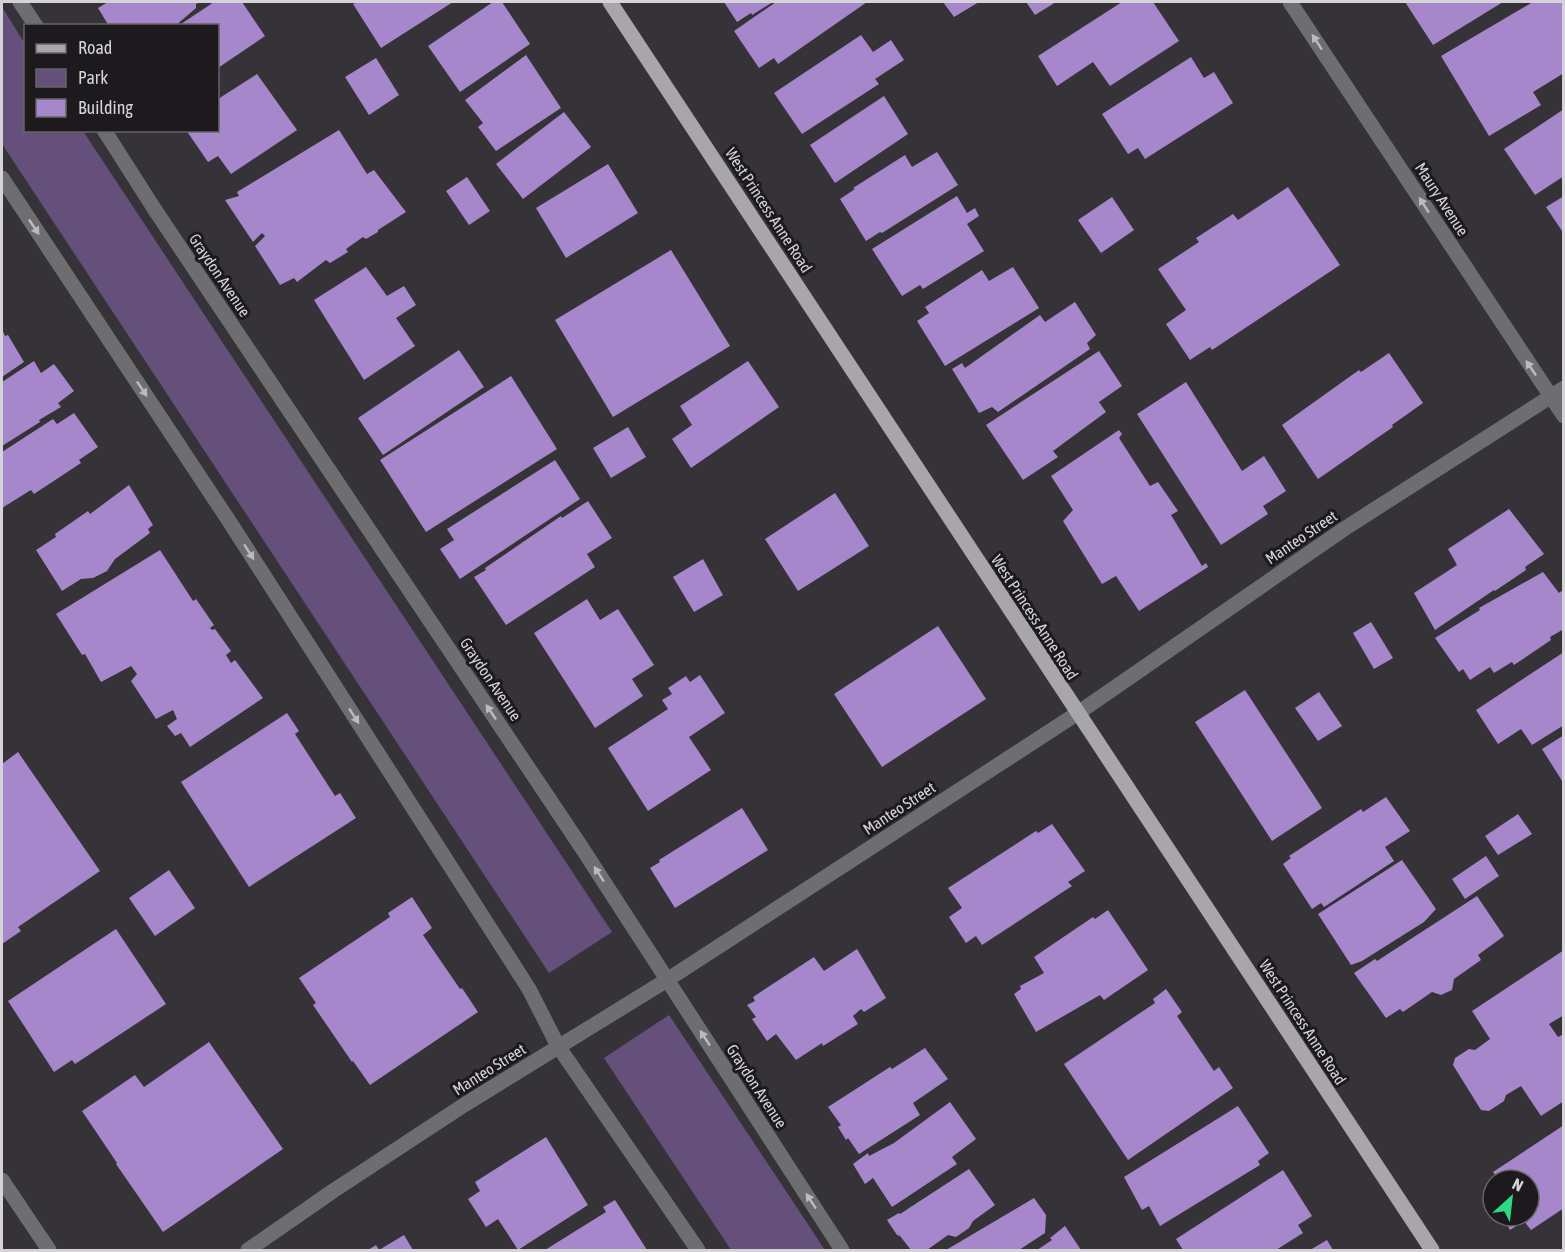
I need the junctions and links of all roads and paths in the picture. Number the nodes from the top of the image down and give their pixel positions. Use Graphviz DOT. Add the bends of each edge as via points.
graph roads {
  1 [pos="20,2"];
  2 [pos="610,2"];
  3 [pos="1290,2"];
  4 [pos="35,24"];
  5 [pos="105,132"];
  6 [pos="2,178"];
  7 [pos="1563,388"];
  8 [pos="1550,397"];
  9 [pos="1563,416"];
  10 [pos="1078,713"];
  11 [pos="667,980"];
  12 [pos="558,1046"];
  13 [pos="2,1180"];
  14 [pos="49,1251"];
  15 [pos="248,1251"];
  16 [pos="698,1251"];
  17 [pos="842,1251"];
  18 [pos="1432,1251"];
  1 -- 4 [label="street"];
  2 -- 10 [label="main road, West Princess Anne Road"];
  8 -- 3 [label="street, Maury Avenue, one-way"];
  11 -- 5 [label="street, Graydon Avenue, one-way"];
  6 -- 12 [label="street, one-way" via="231,524 522,979"];
  7 -- 8 [label="street, Manteo Street"];
  8 -- 9 [label="street, Maury Avenue"];
  8 -- 10 [label="street, Manteo Street" via="1344,529"];
  10 -- 11 [label="street, Manteo Street"];
  10 -- 18 [label="main road, West Princess Anne Road"];
  11 -- 12 [label="street, Manteo Street"];
  17 -- 11 [label="street, Graydon Avenue, one-way"];
  12 -- 15 [label="street, Manteo Street" via="333,1191"];
  12 -- 16 [label="street"];
  13 -- 14 [label="street"];
}
